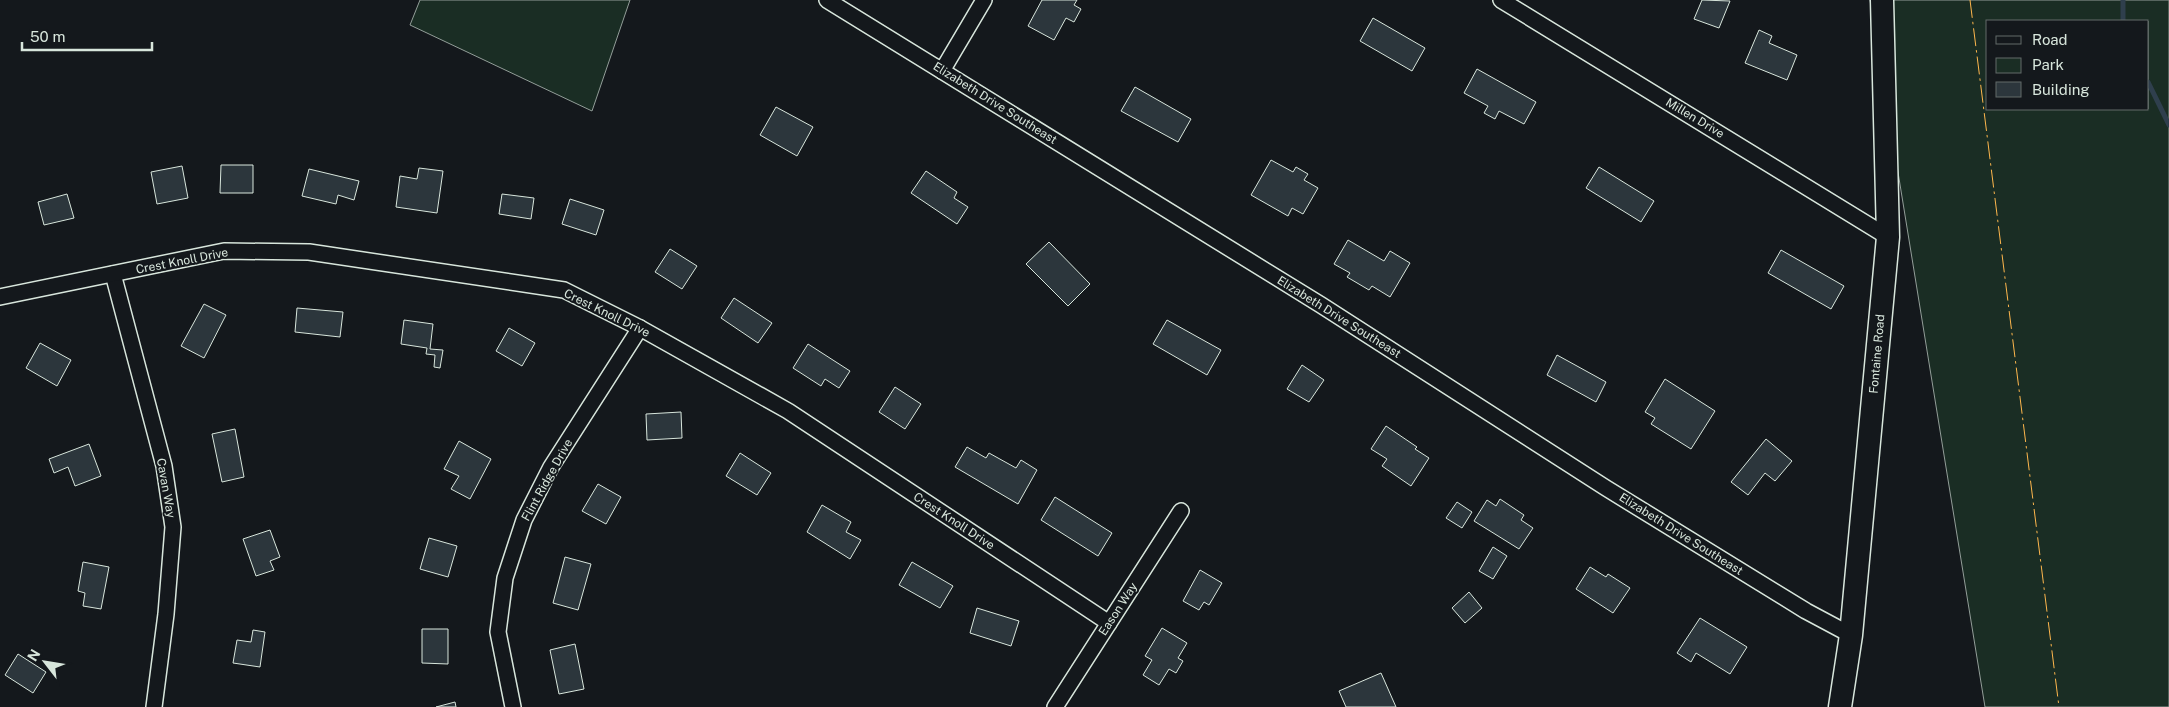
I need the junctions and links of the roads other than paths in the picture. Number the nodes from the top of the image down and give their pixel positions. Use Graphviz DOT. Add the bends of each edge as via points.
graph roads {
  1 [pos="827,0"];
  2 [pos="984,0"];
  3 [pos="1501,0"];
  4 [pos="1882,0"];
  5 [pos="942,71"];
  6 [pos="1888,237"];
  7 [pos="113,274"];
  8 [pos="0,297"];
  9 [pos="640,328"];
  10 [pos="1181,510"];
  11 [pos="1108,623"];
  12 [pos="1851,635"];
  13 [pos="154,707"];
  14 [pos="513,707"];
  15 [pos="1054,707"];
  16 [pos="1840,707"];
  1 -- 5 [label="street, Elizabeth Drive Southeast"];
  2 -- 5 [label="street"];
  3 -- 6 [label="street, Millen Drive"];
  4 -- 6 [label="main road, Fontaine Road"];
  5 -- 12 [label="street, Elizabeth Drive Southeast" via="1321,305 1606,488"];
  6 -- 12 [label="main road, Fontaine Road"];
  7 -- 8 [label="street, Crest Knoll Drive"];
  7 -- 9 [label="street, Crest Knoll Drive" via="224,251 309,252 564,290"];
  7 -- 13 [label="street, Cavan Way" via="164,466 173,527"];
  9 -- 11 [label="street, Crest Knoll Drive" via="788,411"];
  9 -- 14 [label="street, Flint Ridge Drive" via="551,466 524,520 505,578 498,632"];
  10 -- 11 [label="street, Eason Way"];
  11 -- 15 [label="street, Eason Way"];
  12 -- 16 [label="main road, Fontaine Road"];
}
